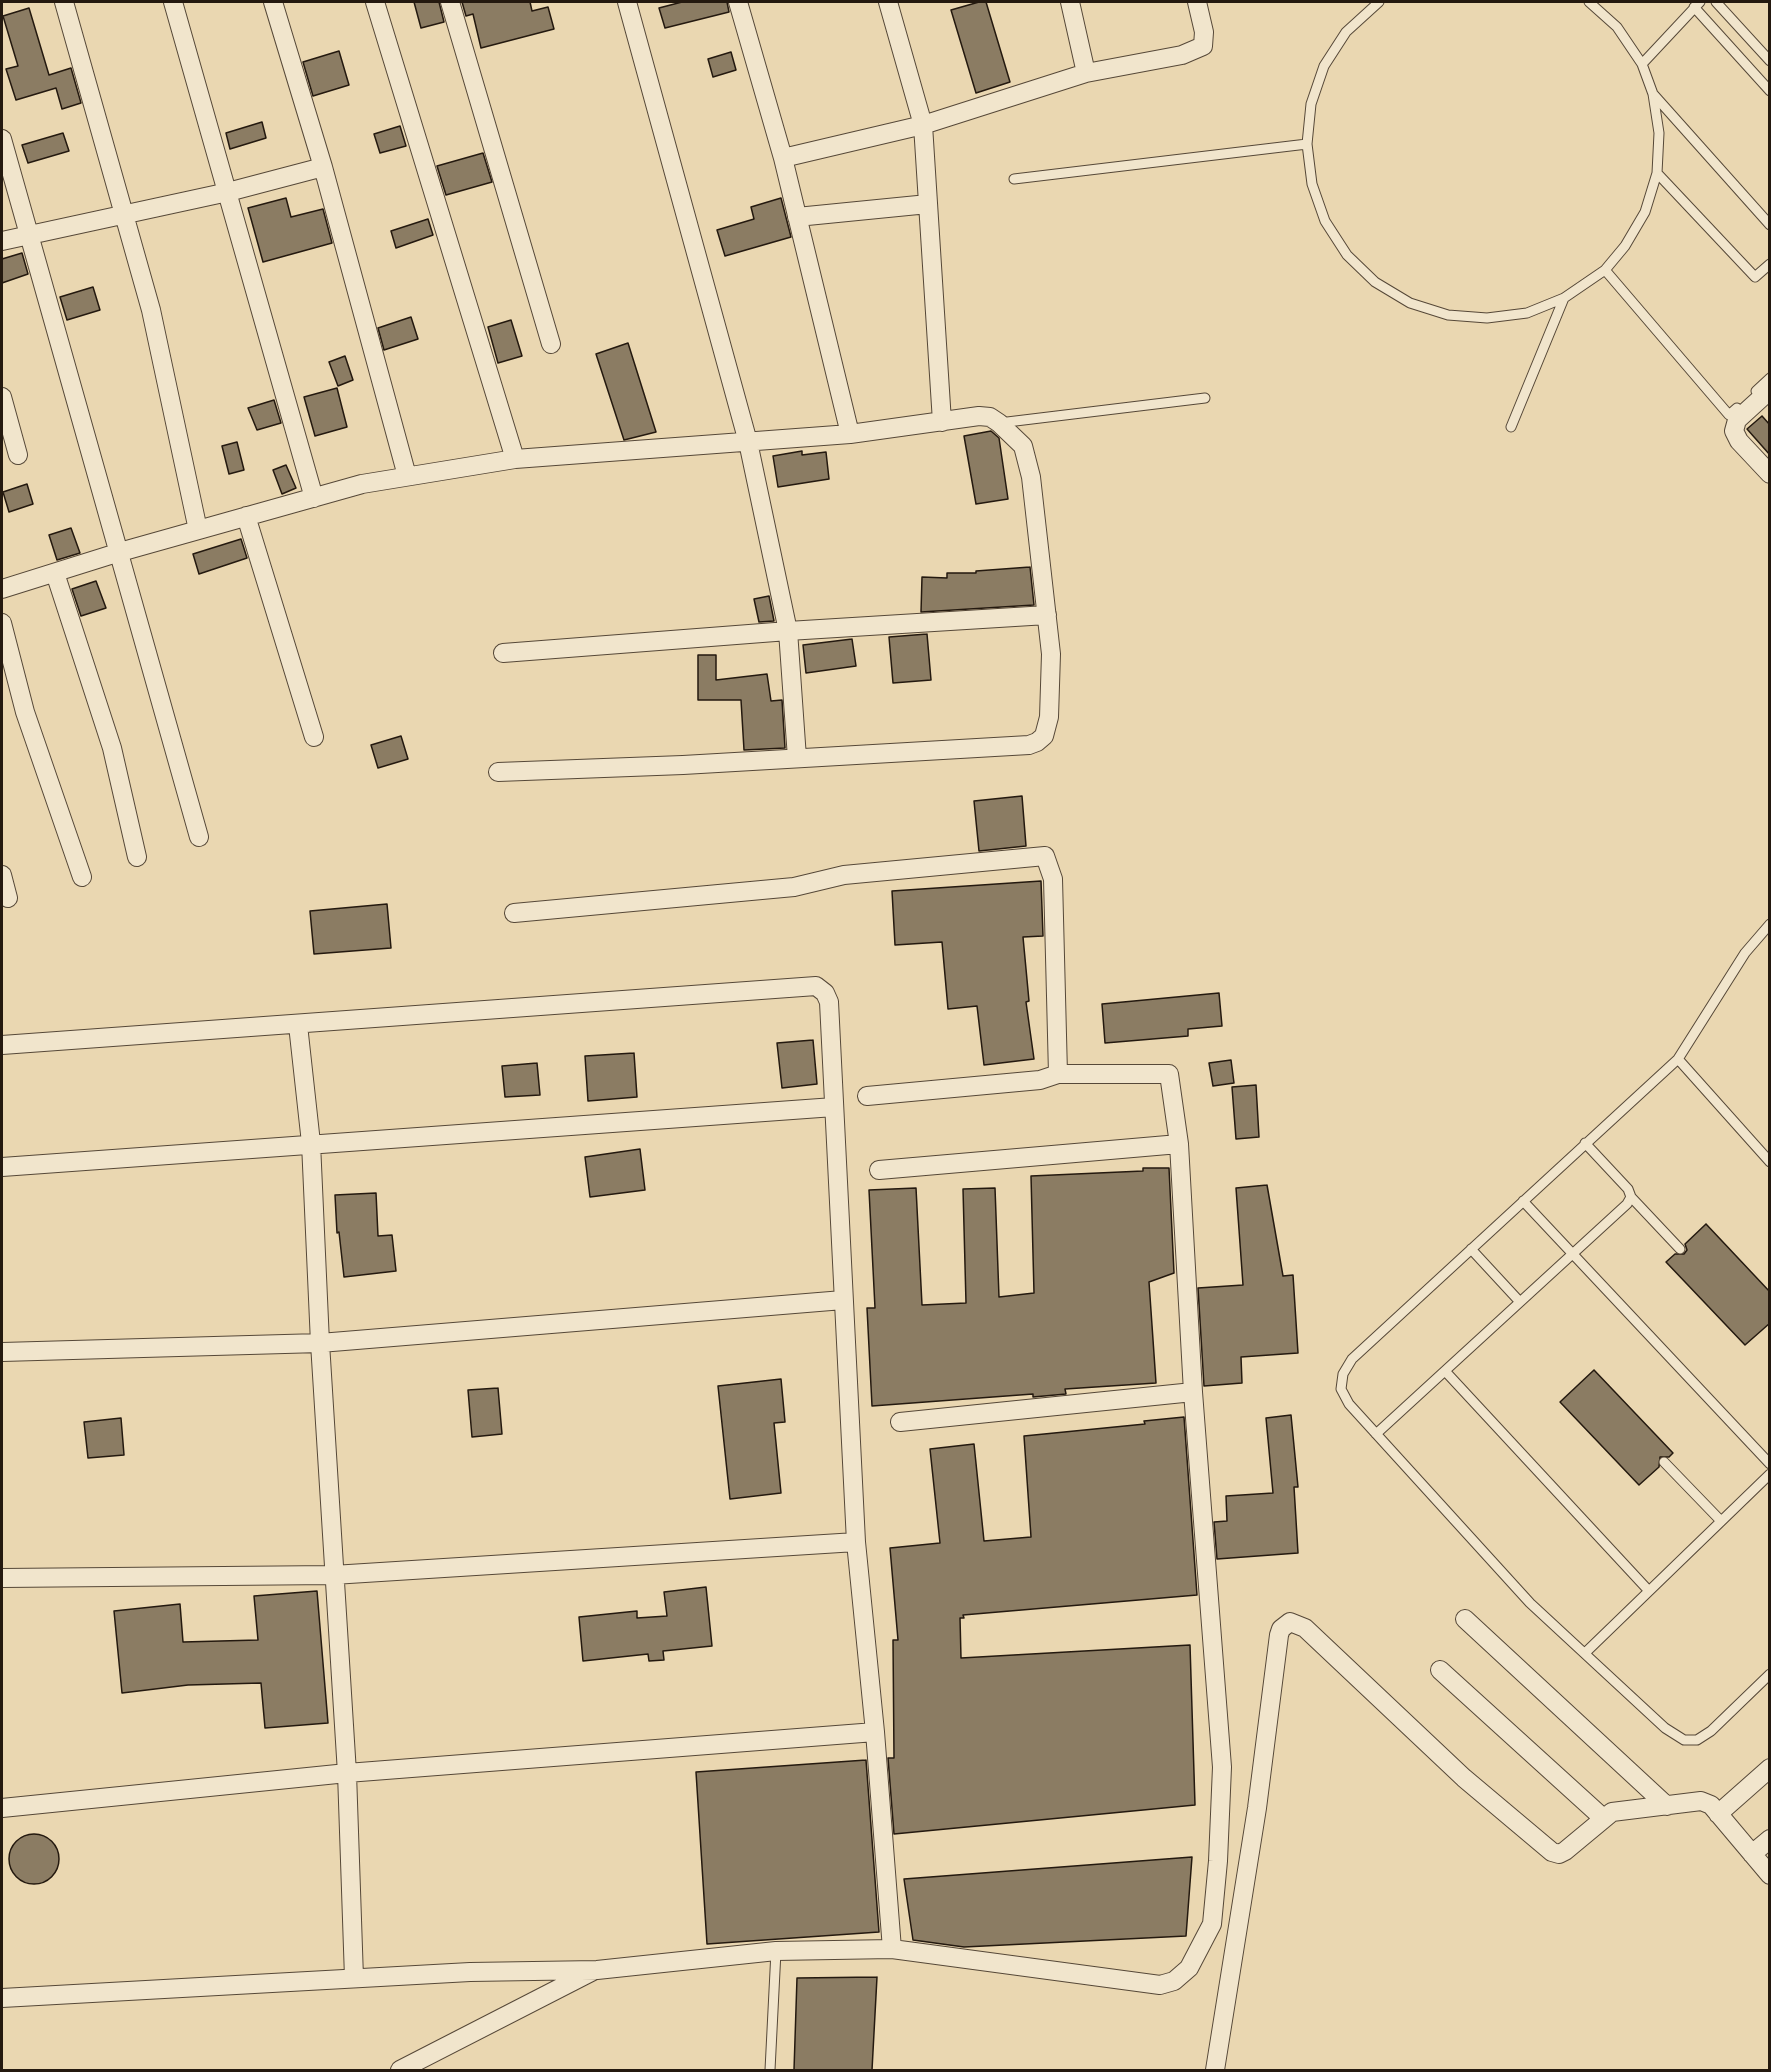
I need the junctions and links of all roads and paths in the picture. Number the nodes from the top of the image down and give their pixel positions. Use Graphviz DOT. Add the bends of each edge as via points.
graph roads {
  1 [pos="64,2"];
  2 [pos="173,2"];
  3 [pos="273,2"];
  4 [pos="375,2"];
  5 [pos="450,2"];
  6 [pos="627,2"];
  7 [pos="738,2"];
  8 [pos="888,2"];
  9 [pos="1070,2"];
  10 [pos="1197,2"];
  11 [pos="1379,2"];
  12 [pos="1590,2"];
  13 [pos="1716,2"];
  14 [pos="1697,4"];
  15 [pos="1770,61"];
  16 [pos="1642,64"];
  17 [pos="1086,73"];
  18 [pos="1770,91"];
  19 [pos="1653,94"];
  20 [pos="923,125"];
  21 [pos="2,139"];
  22 [pos="1307,144"];
  23 [pos="783,158"];
  24 [pos="323,167"];
  25 [pos="1657,173"];
  26 [pos="1014,179"];
  27 [pos="228,192"];
  28 [pos="928,204"];
  29 [pos="126,215"];
  30 [pos="797,217"];
  31 [pos="1770,225"];
  32 [pos="29,236"];
  33 [pos="2,241"];
  34 [pos="1770,264"];
  35 [pos="1605,270"];
  36 [pos="1564,298"];
  37 [pos="551,344"];
  38 [pos="1770,378"];
  39 [pos="1770,390"];
  40 [pos="2,397"];
  41 [pos="1205,398"];
  42 [pos="942,422"];
  43 [pos="999,423"];
  44 [pos="1511,427"];
  45 [pos="850,434"];
  46 [pos="748,442"];
  47 [pos="18,455"];
  48 [pos="515,459"];
  49 [pos="1770,474"];
  50 [pos="407,476"];
  51 [pos="314,498"];
  52 [pos="246,516"];
  53 [pos="198,530"];
  54 [pos="120,552"];
  55 [pos="55,573"];
  56 [pos="2,589"];
  57 [pos="1047,615"];
  58 [pos="2,623"];
  59 [pos="788,631"];
  60 [pos="503,653"];
  61 [pos="314,737"];
  62 [pos="797,758"];
  63 [pos="498,772"];
  64 [pos="199,837"];
  65 [pos="137,857"];
  66 [pos="2,875"];
  67 [pos="82,877"];
  68 [pos="8,898"];
  69 [pos="514,913"];
  70 [pos="1770,924"];
  71 [pos="298,1025"];
  72 [pos="2,1045"];
  73 [pos="1677,1059"];
  74 [pos="1058,1074"];
  75 [pos="867,1096"];
  76 [pos="834,1107"];
  77 [pos="311,1143"];
  78 [pos="1585,1143"];
  79 [pos="1179,1144"];
  80 [pos="1770,1162"];
  81 [pos="2,1167"];
  82 [pos="879,1170"];
  83 [pos="1631,1197"];
  84 [pos="1523,1201"];
  85 [pos="1472,1249"];
  86 [pos="1680,1249"];
  87 [pos="1572,1254"];
  88 [pos="843,1300"];
  89 [pos="1520,1302"];
  90 [pos="320,1343"];
  91 [pos="2,1352"];
  92 [pos="1445,1371"];
  93 [pos="1193,1392"];
  94 [pos="900,1422"];
  95 [pos="1376,1434"];
  96 [pos="1664,1462"];
  97 [pos="1770,1464"];
  98 [pos="1770,1474"];
  99 [pos="1721,1521"];
  100 [pos="856,1542"];
  101 [pos="333,1575"];
  102 [pos="2,1578"];
  103 [pos="1648,1592"];
  104 [pos="1465,1619"];
  105 [pos="1585,1653"];
  106 [pos="1440,1670"];
  107 [pos="1770,1674"];
  108 [pos="875,1732"];
  109 [pos="1770,1768"];
  110 [pos="347,1773"];
  111 [pos="1667,1806"];
  112 [pos="2,1808"];
  113 [pos="1718,1814"];
  114 [pos="1603,1818"];
  115 [pos="1770,1839"];
  116 [pos="1752,1854"];
  117 [pos="1770,1875"];
  118 [pos="891,1949"];
  119 [pos="776,1951"];
  120 [pos="597,1970"];
  121 [pos="354,1978"];
  122 [pos="2,1998"];
  123 [pos="400,2070"];
  124 [pos="770,2070"];
  125 [pos="1215,2070"];
  1 -- 29 [label="street"];
  2 -- 27 [label="street"];
  3 -- 24 [label="street"];
  4 -- 48 [label="street"];
  5 -- 37 [label="street"];
  6 -- 46 [label="street"];
  7 -- 23 [label="street"];
  8 -- 20 [label="street"];
  9 -- 17 [label="street"];
  10 -- 17 [label="street" via="1203,46 1182,56"];
  11 -- 22 [label="lane" via="1346,32 1324,66 1311,104"];
  12 -- 16 [label="lane" via="1617,27"];
  13 -- 15 [label="lane"];
  14 -- 16 [label="lane"];
  14 -- 18 [label="lane"];
  16 -- 19 [label="lane"];
  17 -- 20 [label="street"];
  19 -- 25 [label="lane" via="1659,134"];
  19 -- 31 [label="lane"];
  20 -- 23 [label="street"];
  20 -- 28 [label="street"];
  21 -- 32 [label="street"];
  22 -- 26 [label="lane"];
  22 -- 36 [label="lane" via="1312,184 1325,221 1347,255 1375,282 1410,303 1448,315 1487,318 1527,313"];
  23 -- 30 [label="street"];
  24 -- 27 [label="street"];
  24 -- 50 [label="street"];
  25 -- 34 [label="lane" via="1755,277"];
  25 -- 35 [label="lane" via="1645,212"];
  27 -- 29 [label="street"];
  27 -- 51 [label="street"];
  28 -- 30 [label="street"];
  28 -- 42 [label="street"];
  29 -- 32 [label="street"];
  29 -- 53 [label="street" via="151,310"];
  30 -- 45 [label="street"];
  32 -- 33 [label="street"];
  32 -- 54 [label="street"];
  35 -- 36 [label="lane"];
  35 -- 38 [label="lane" via="1729,415"];
  36 -- 44 [label="lane"];
  39 -- 49 [label="street" via="1737,420 1734,431"];
  40 -- 47 [label="street"];
  41 -- 43 [label="lane"];
  42 -- 43 [label="street" via="979,416"];
  42 -- 45 [label="street"];
  43 -- 57 [label="street" via="1023,446 1031,477"];
  45 -- 46 [label="street"];
  46 -- 48 [label="street"];
  46 -- 59 [label="street"];
  48 -- 50 [label="street"];
  50 -- 51 [label="street"];
  51 -- 52 [label="street"];
  52 -- 53 [label="street"];
  52 -- 61 [label="street"];
  53 -- 54 [label="street"];
  54 -- 55 [label="street"];
  54 -- 64 [label="street"];
  55 -- 56 [label="street"];
  55 -- 65 [label="street" via="112,748"];
  57 -- 59 [label="street"];
  57 -- 62 [label="street" via="1051,654 1049,717 1044,736 1037,742"];
  58 -- 67 [label="street" via="25,712"];
  59 -- 60 [label="street"];
  59 -- 62 [label="street"];
  62 -- 63 [label="street"];
  66 -- 68 [label="street"];
  69 -- 74 [label="street" via="794,887 844,874 1045,856 1053,879"];
  70 -- 73 [label="lane" via="1745,953"];
  71 -- 72 [label="street"];
  71 -- 76 [label="street" via="816,986 829,1002"];
  71 -- 77 [label="street"];
  73 -- 78 [label="lane"];
  73 -- 80 [label="lane"];
  74 -- 75 [label="street" via="1040,1080"];
  74 -- 79 [label="street" via="1169,1074"];
  76 -- 77 [label="street"];
  76 -- 88 [label="street"];
  77 -- 81 [label="street"];
  77 -- 90 [label="street"];
  78 -- 83 [label="lane"];
  78 -- 84 [label="lane"];
  79 -- 82 [label="street"];
  79 -- 93 [label="street"];
  83 -- 86 [label="lane"];
  83 -- 87 [label="lane"];
  84 -- 85 [label="lane"];
  84 -- 87 [label="lane"];
  85 -- 89 [label="lane"];
  85 -- 95 [label="lane" via="1352,1359 1343,1374 1341,1389 1349,1404"];
  87 -- 89 [label="lane"];
  87 -- 97 [label="lane"];
  88 -- 90 [label="street"];
  88 -- 100 [label="street"];
  89 -- 92 [label="lane"];
  90 -- 91 [label="street"];
  90 -- 101 [label="street"];
  92 -- 95 [label="lane"];
  92 -- 103 [label="lane"];
  93 -- 94 [label="street"];
  93 -- 118 [label="street" via="1222,1767 1212,1924 1189,1968 1174,1981 1160,1985"];
  95 -- 105 [label="lane" via="1530,1603"];
  96 -- 99 [label="lane"];
  98 -- 99 [label="lane"];
  99 -- 103 [label="lane"];
  100 -- 101 [label="street"];
  100 -- 108 [label="street"];
  101 -- 102 [label="street"];
  101 -- 110 [label="street"];
  103 -- 105 [label="lane"];
  104 -- 111 [label="street"];
  105 -- 107 [label="lane" via="1665,1728 1684,1740 1697,1740 1712,1731"];
  106 -- 114 [label="street"];
  108 -- 110 [label="street"];
  108 -- 118 [label="street"];
  109 -- 113 [label="street"];
  110 -- 112 [label="street"];
  110 -- 121 [label="street"];
  111 -- 113 [label="street" via="1701,1801"];
  111 -- 114 [label="street" via="1620,1810"];
  113 -- 116 [label="street"];
  114 -- 125 [label="street" via="1565,1851 1552,1852 1464,1778 1305,1628 1286,1624 1279,1635 1255,1819"];
  115 -- 116 [label="street"];
  116 -- 117 [label="street"];
  118 -- 119 [label="street"];
  119 -- 120 [label="street"];
  119 -- 124 [label="lane"];
  120 -- 121 [label="street"];
  120 -- 123 [label="street"];
  121 -- 122 [label="street"];
}
